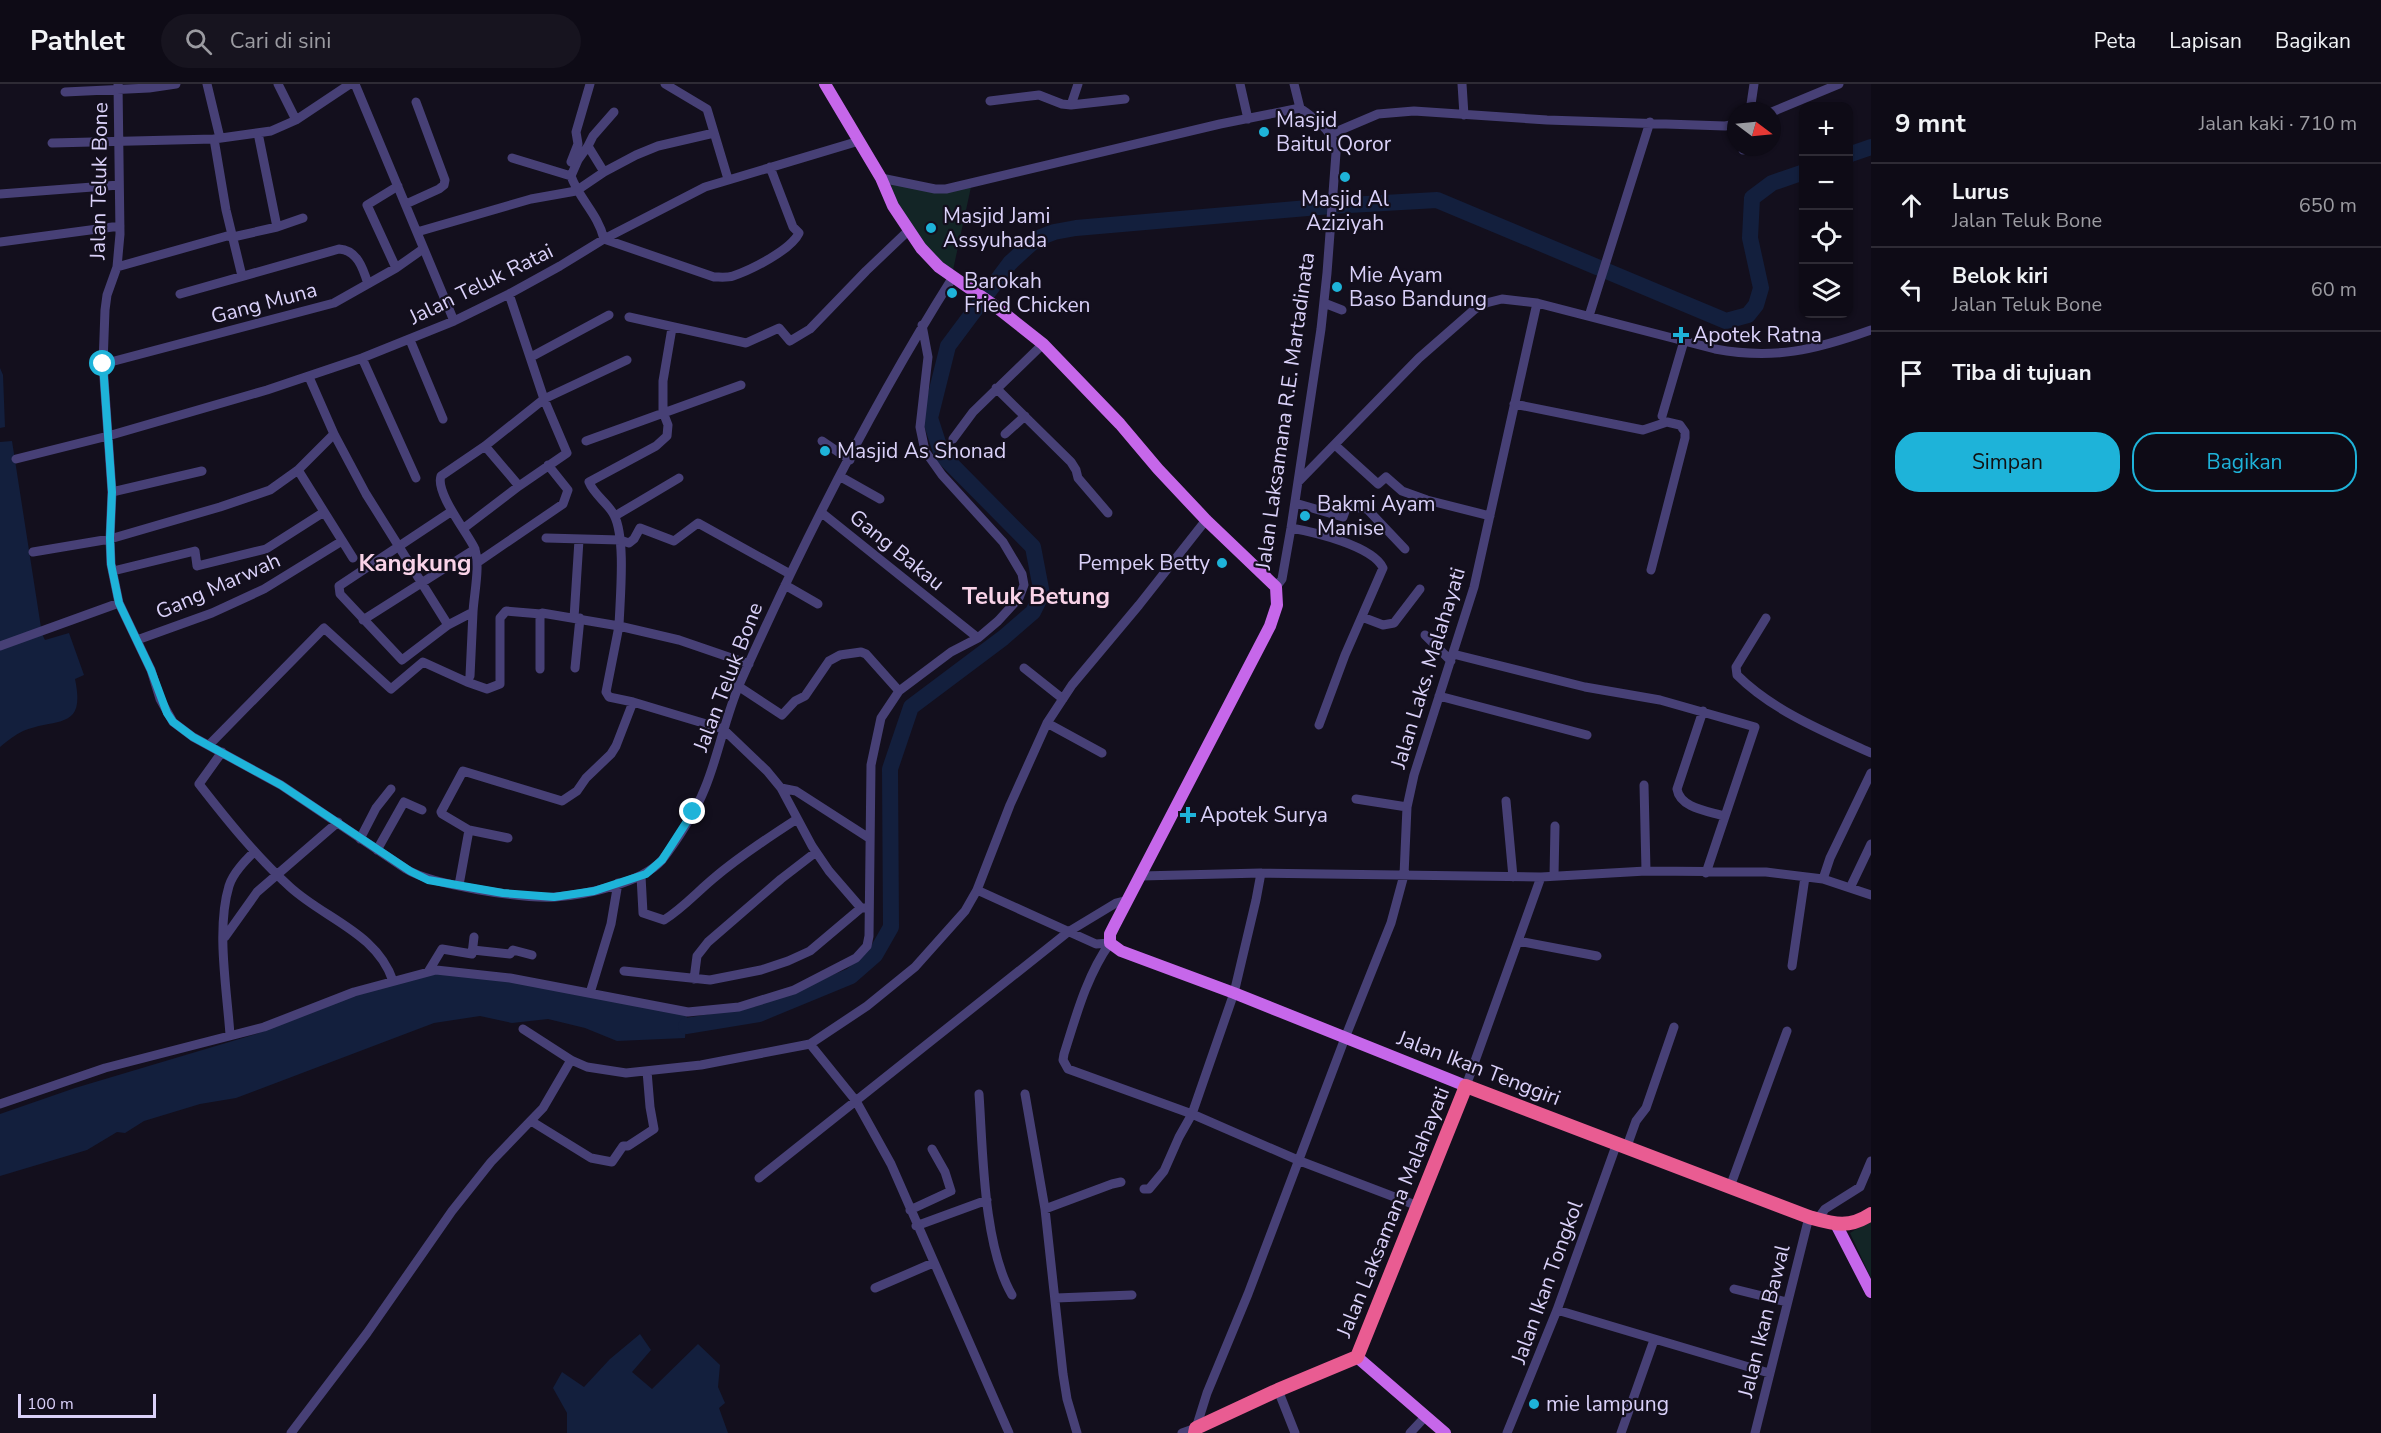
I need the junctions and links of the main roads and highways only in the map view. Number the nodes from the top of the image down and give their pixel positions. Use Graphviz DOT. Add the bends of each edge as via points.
graph roads {
  1 [pos="825,84"];
  2 [pos="1110,943"];
  3 [pos="1466,1086"];
  4 [pos="1871,1214"];
  5 [pos="1837,1226"];
  6 [pos="1871,1292"];
  7 [pos="1357,1357"];
  8 [pos="1196,1430"];
  9 [pos="1445,1433"];
  1 -- 2 [label="main road, Jalan Laksamana R.E. Martadinata" via="921,248 1043,344 1206,520 1276,587 1277,605 1270,626 1110,934"];
  2 -- 3 [label="main road, Jalan Ikan Tenggiri"];
  3 -- 5 [label="highway, Jalan Ikan Tenggiri"];
  3 -- 7 [label="highway, Jalan Laksamana Malahayati"];
  4 -- 5 [label="highway"];
  5 -- 6 [label="main road"];
  7 -- 8 [label="highway, Jalan Laksamana Malahayati"];
  7 -- 9 [label="main road"];
}
